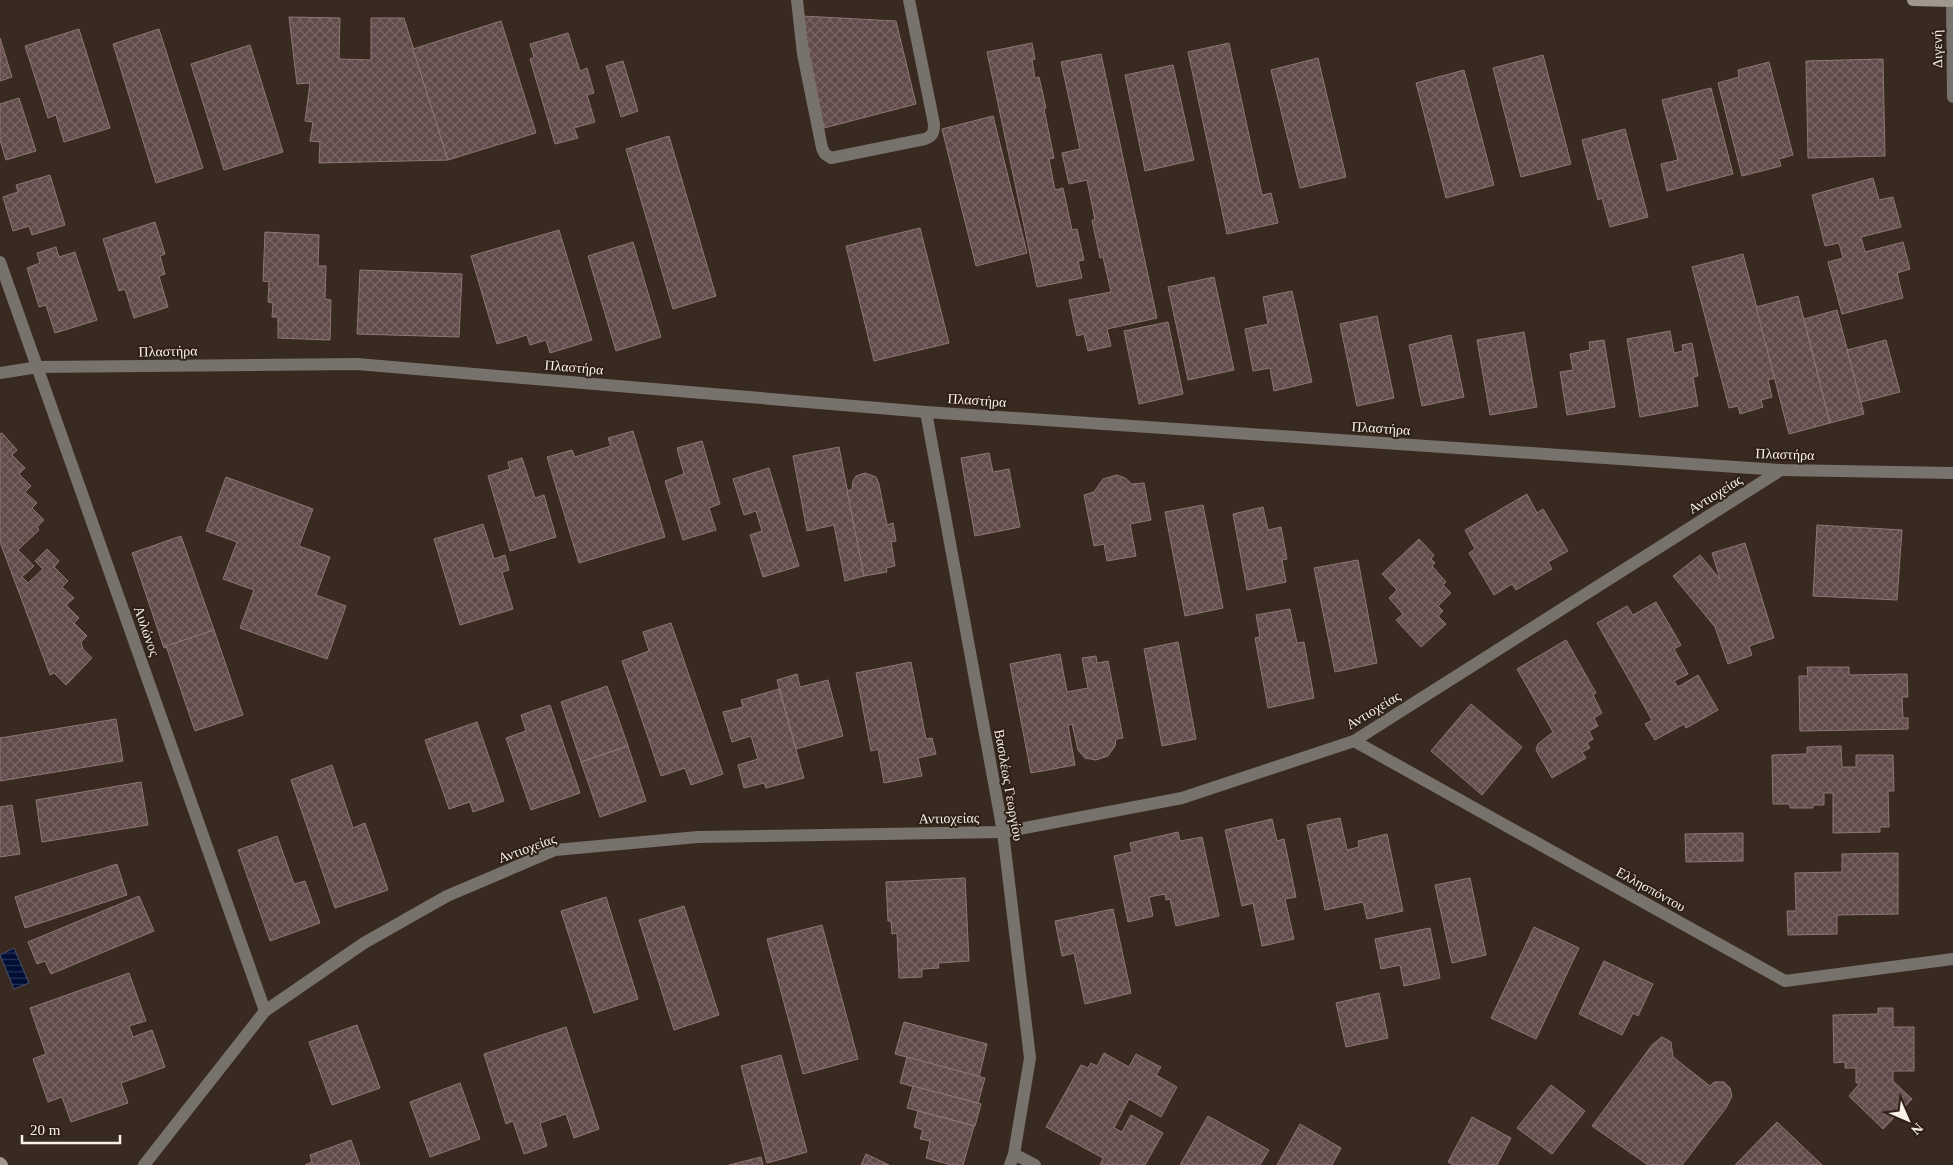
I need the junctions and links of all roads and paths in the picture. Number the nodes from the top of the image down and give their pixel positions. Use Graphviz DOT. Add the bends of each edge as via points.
graph roads {
  1 [pos="797,0"];
  2 [pos="910,0"];
  3 [pos="1913,0"];
  4 [pos="1952,1"];
  5 [pos="1953,97"];
  6 [pos="0,262"];
  7 [pos="38,367"];
  8 [pos="0,373"];
  9 [pos="926,412"];
  10 [pos="1781,470"];
  11 [pos="1953,474"];
  12 [pos="1354,740"];
  13 [pos="1003,832"];
  14 [pos="1953,959"];
  15 [pos="264,1011"];
  16 [pos="1012,1159"];
  17 [pos="144,1165"];
  18 [pos="1036,1165"];
  1 -- 2 [label="street" via="803,54 822,148 831,158 925,139 934,132"];
  3 -- 4 [label="street"];
  4 -- 5 [label="street, Διγενή"];
  6 -- 7 [label="street, Αυλώνος"];
  7 -- 8 [label="street, Πλαστήρα"];
  7 -- 9 [label="street, Πλαστήρα" via="357,364"];
  7 -- 15 [label="street, Αυλώνος"];
  9 -- 10 [label="street, Πλαστήρα"];
  9 -- 13 [label="street, Βασιλέως Γεωργίου"];
  10 -- 11 [label="street, Πλαστήρα"];
  10 -- 12 [label="street, Αντιοχείας"];
  12 -- 13 [label="street, Αντιοχείας" via="1182,798"];
  12 -- 14 [label="street, Ελλησπόντου" via="1785,982"];
  13 -- 15 [label="street, Αντιοχείας" via="698,837 555,850 447,896 364,943"];
  13 -- 16 [label="street, Βασιλέως Γεωργίου" via="1030,1058"];
  15 -- 17 [label="street, Αντιοχείας"];
  16 -- 18 [label="street"];
}
